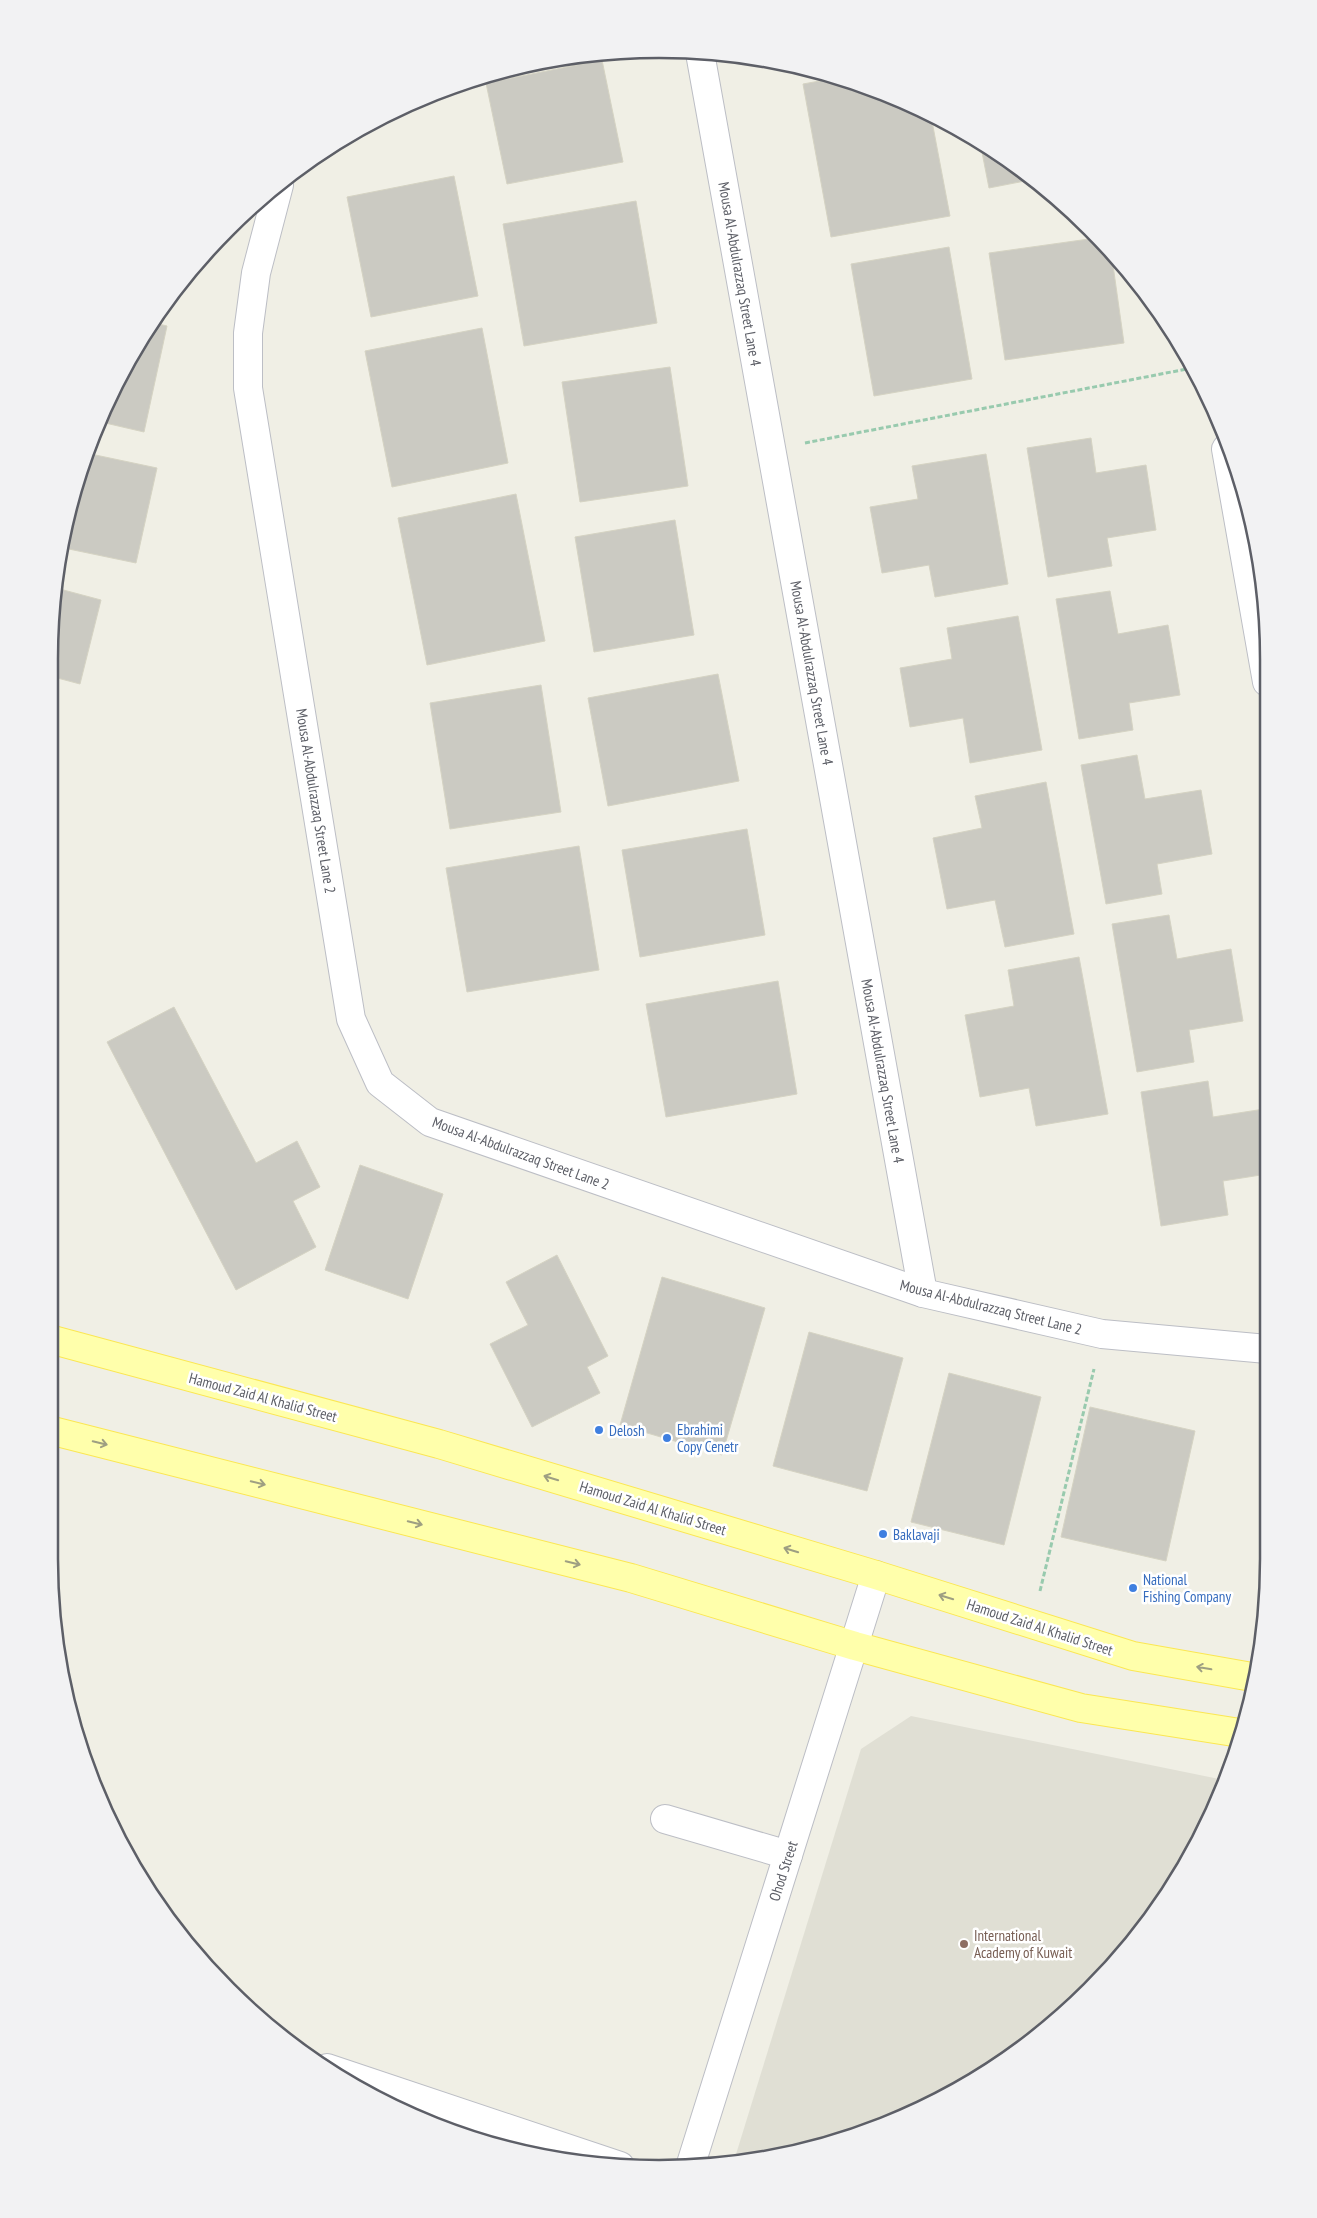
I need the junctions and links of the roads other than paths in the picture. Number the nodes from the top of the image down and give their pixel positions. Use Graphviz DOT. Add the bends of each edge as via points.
graph roads {
  1 [pos="701,59"];
  2 [pos="276,196"];
  3 [pos="1230,474"];
  4 [pos="1259,635"];
  5 [pos="923,1293"];
  6 [pos="58,1338"];
  7 [pos="1260,1349"];
  8 [pos="58,1432"];
  9 [pos="876,1575"];
  10 [pos="855,1646"];
  11 [pos="1248,1675"];
  12 [pos="1234,1733"];
  13 [pos="665,1820"];
  14 [pos="788,1855"];
  15 [pos="353,2077"];
  16 [pos="590,2156"];
  17 [pos="692,2159"];
  1 -- 5 [label="street, Mousa Al-Abdulrazzaq Street Lane 4"];
  2 -- 5 [label="street, Mousa Al-Abdulrazzaq Street Lane 2" via="256,273 248,333 248,388 351,1019 380,1083 430,1122"];
  3 -- 4 [label="street"];
  5 -- 7 [label="street, Mousa Al-Abdulrazzaq Street Lane 2" via="1102,1334"];
  9 -- 6 [label="main road, Hamoud Zaid Al Khalid Street, one-way" via="439,1444"];
  8 -- 10 [label="main road, one-way" via="631,1578"];
  9 -- 10 [label="street, Ohod Street"];
  11 -- 9 [label="main road, Hamoud Zaid Al Khalid Street, one-way" via="1133,1656"];
  10 -- 12 [label="main road" via="1081,1708"];
  10 -- 14 [label="street, Ohod Street"];
  13 -- 14 [label="street"];
  14 -- 17 [label="street, Ohod Street"];
  15 -- 16 [label="street"];
}
